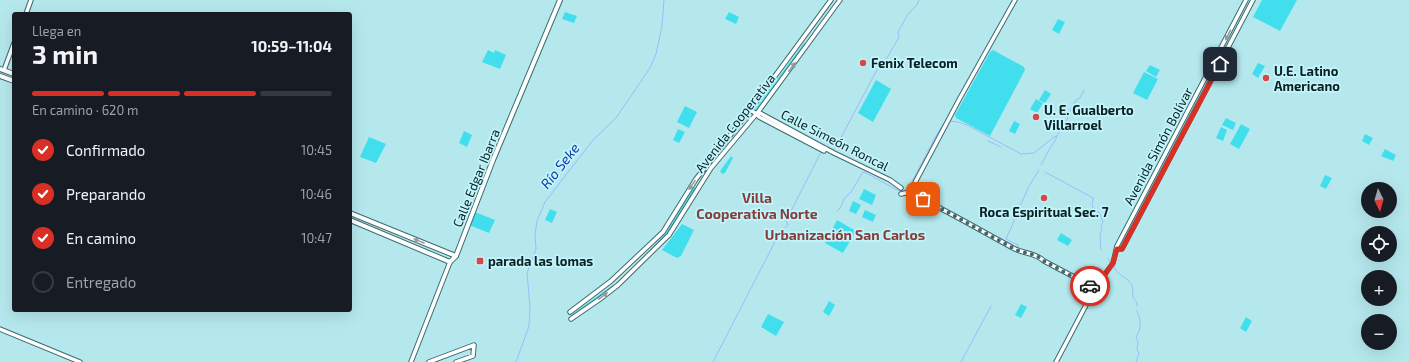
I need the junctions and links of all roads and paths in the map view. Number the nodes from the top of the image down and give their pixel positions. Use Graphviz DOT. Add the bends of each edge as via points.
graph roads {
  1 [pos="32,0"];
  2 [pos="560,0"];
  3 [pos="832,0"];
  4 [pos="840,0"];
  5 [pos="1015,0"];
  6 [pos="1246,0"];
  7 [pos="1253,0"];
  8 [pos="27,12"];
  9 [pos="1235,22"];
  10 [pos="1240,24"];
  11 [pos="12,47"];
  12 [pos="1210,67"];
  13 [pos="2,69"];
  14 [pos="1216,70"];
  15 [pos="12,73"];
  16 [pos="0,76"];
  17 [pos="12,80"];
  18 [pos="750,110"];
  19 [pos="758,113"];
  20 [pos="1171,142"];
  21 [pos="1177,144"];
  22 [pos="901,188"];
  23 [pos="910,192"];
  24 [pos="901,194"];
  25 [pos="352,214"];
  26 [pos="1132,216"];
  27 [pos="1138,219"];
  28 [pos="352,221"];
  29 [pos="1117,249"];
  30 [pos="456,256"];
  31 [pos="450,262"];
  32 [pos="1095,288"];
  33 [pos="570,312"];
  34 [pos="571,319"];
  35 [pos="0,329"];
  36 [pos="80,362"];
  37 [pos="411,362"];
  38 [pos="429,362"];
  39 [pos="456,362"];
  40 [pos="1056,362"];
  1 -- 8 [label="street"];
  2 -- 30 [label="main road, Calle Edgar Ibarra"];
  3 -- 18 [label="street, Avenida Cooperativa"];
  19 -- 4 [label="street, Avenida Cooperativa, one-way"];
  5 -- 23 [label="street"];
  6 -- 9 [label="street, Avenida Simón Bolívar"];
  7 -- 10 [label="street, Avenida Simón Bolívar"];
  9 -- 10 [label="street"];
  9 -- 12 [label="street, Avenida Simón Bolívar, one-way"];
  10 -- 14 [label="street, Avenida Simón Bolívar"];
  11 -- 13 [label="street"];
  12 -- 14 [label="street"];
  12 -- 20 [label="street, Avenida Simón Bolívar"];
  13 -- 15 [label="main road"];
  14 -- 21 [label="street, Avenida Simón Bolívar"];
  16 -- 17 [label="main road"];
  18 -- 19 [label="street, Calle Simeón Roncal"];
  18 -- 33 [label="street, Avenida Cooperativa, one-way" via="696,179 663,232 611,281"];
  19 -- 22 [label="street, Calle Simeón Roncal" via="759,117 890,180"];
  34 -- 19 [label="street, Avenida Cooperativa, one-way" via="618,285 669,235 711,168"];
  20 -- 21 [label="street"];
  20 -- 26 [label="street, Avenida Simón Bolívar"];
  21 -- 27 [label="street, Avenida Simón Bolívar"];
  23 -- 24 [label="street"];
  23 -- 32 [label="street" via="1013,248 1034,254"];
  30 -- 25 [label="main road, one-way"];
  26 -- 27 [label="street"];
  26 -- 29 [label="street, Avenida Simón Bolívar"];
  27 -- 29 [label="street, Avenida Simón Bolívar" via="1122,249"];
  28 -- 31 [label="main road"];
  29 -- 32 [label="street, Avenida Simón Bolívar" via="1113,263"];
  30 -- 31 [label="main road, Calle Edgar Ibarra"];
  31 -- 37 [label="street, Calle Edgar Ibarra"];
  32 -- 40 [label="street, Avenida Simón Bolívar"];
  35 -- 36 [label="street"];
  38 -- 39 [label="street" via="474,345 473,356"];
}
